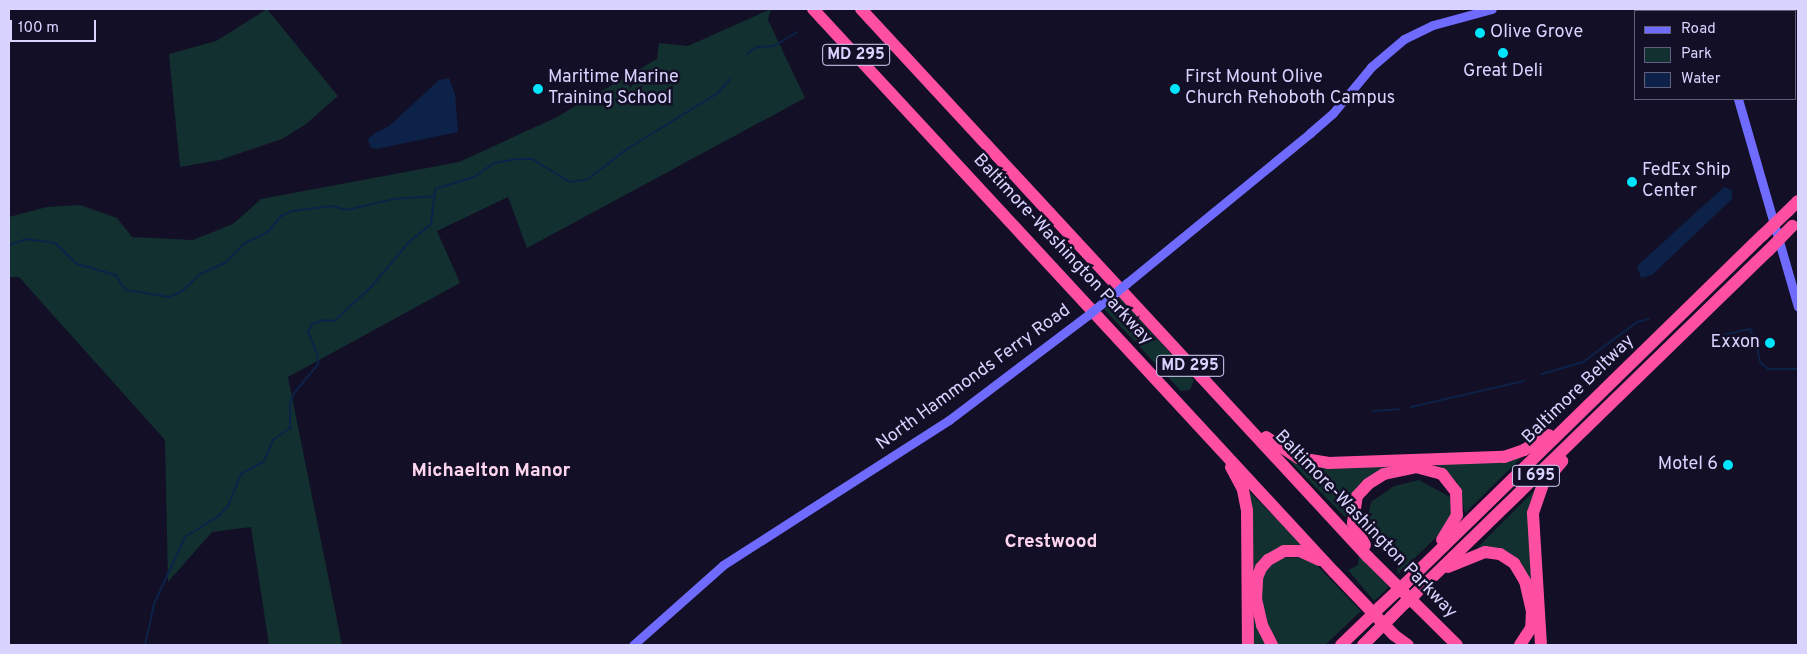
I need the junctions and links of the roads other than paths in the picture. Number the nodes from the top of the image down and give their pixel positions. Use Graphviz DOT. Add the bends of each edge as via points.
graph roads {
  1 [pos="813,9"];
  2 [pos="862,9"];
  3 [pos="1492,9"];
  4 [pos="1738,100"];
  5 [pos="1798,201"];
  6 [pos="1796,223"];
  7 [pos="1797,296"];
  8 [pos="1798,307"];
  9 [pos="1644,370"];
  10 [pos="1579,414"];
  11 [pos="1237,416"];
  12 [pos="1204,432"];
  13 [pos="1424,565"];
  14 [pos="1334,572"];
  15 [pos="1428,581"];
  16 [pos="1401,584"];
  17 [pos="1422,613"];
  18 [pos="1356,631"];
  19 [pos="1394,635"];
  20 [pos="1370,639"];
  21 [pos="633,645"];
  22 [pos="1248,645"];
  23 [pos="1272,645"];
  24 [pos="1334,645"];
  25 [pos="1341,645"];
  26 [pos="1403,645"];
  27 [pos="1408,645"];
  28 [pos="1457,645"];
  29 [pos="1467,645"];
  30 [pos="1520,645"];
  31 [pos="1541,645"];
  1 -- 12 [label="highway, Baltimore-Washington Parkway / MD 295"];
  2 -- 11 [label="highway, Baltimore-Washington Parkway / MD 295"];
  3 -- 21 [label="street, North Hammonds Ferry Road, bridge" via="1432,25 1404,39 1372,67 1333,113 1088,315 949,420 723,565"];
  4 -- 7 [label="street"];
  5 -- 10 [label="highway, Baltimore Beltway / I 695, bridge"];
  6 -- 9 [label="highway, Baltimore Beltway / I 695, bridge"];
  7 -- 8 [label="street"];
  9 -- 15 [label="highway, Baltimore Beltway / I 695"];
  9 -- 31 [label="highway" via="1557,465 1539,494 1533,530"];
  10 -- 11 [label="highway" via="1534,445 1504,457 1328,463 1308,461 1288,453"];
  10 -- 13 [label="highway, Baltimore Beltway / I 695"];
  11 -- 16 [label="highway, Baltimore-Washington Parkway / MD 295"];
  12 -- 14 [label="highway, Baltimore-Washington Parkway / MD 295"];
  12 -- 22 [label="highway" via="1229,462 1246,501"];
  13 -- 16 [label="highway, Baltimore Beltway / I 695"];
  13 -- 16 [label="highway" via="1454,523 1458,508 1456,492 1448,479 1434,469 1416,467 1384,474 1356,496 1353,523 1362,540"];
  14 -- 19 [label="highway, Baltimore-Washington Parkway / MD 295"];
  14 -- 23 [label="highway" via="1300,551 1284,551 1268,560 1257,578 1256,589 1262,625"];
  15 -- 20 [label="highway, Baltimore Beltway / I 695, bridge"];
  15 -- 30 [label="highway" via="1453,564 1478,553 1493,552 1507,558 1519,570 1531,602 1531,628"];
  16 -- 17 [label="highway, Baltimore-Washington Parkway / MD 295"];
  16 -- 18 [label="highway, Baltimore Beltway / I 695, bridge"];
  17 -- 28 [label="highway, Baltimore-Washington Parkway / MD 295"];
  17 -- 29 [label="highway"];
  18 -- 24 [label="highway"];
  18 -- 25 [label="highway, Baltimore Beltway / I 695"];
  19 -- 26 [label="highway"];
  19 -- 27 [label="highway, Baltimore-Washington Parkway / MD 295"];
}
